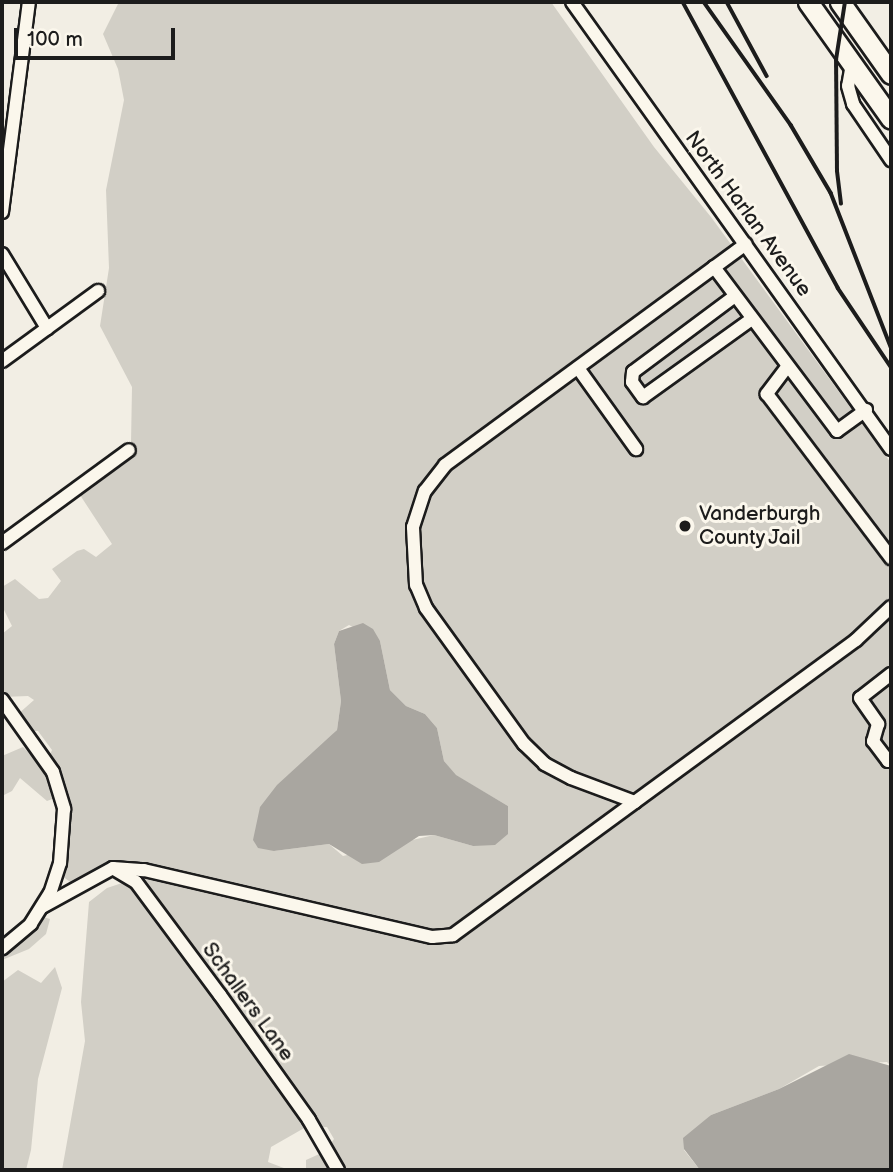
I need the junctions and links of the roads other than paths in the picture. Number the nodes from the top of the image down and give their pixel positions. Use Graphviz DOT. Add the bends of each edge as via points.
graph roads {
  1 [pos="29,2"];
  2 [pos="572,2"];
  3 [pos="808,2"];
  4 [pos="840,2"];
  5 [pos="852,64"];
  6 [pos="891,74"];
  7 [pos="891,119"];
  8 [pos="891,160"];
  9 [pos="2,212"];
  10 [pos="746,244"];
  11 [pos="2,254"];
  12 [pos="714,267"];
  13 [pos="98,291"];
  14 [pos="735,296"];
  15 [pos="752,319"];
  16 [pos="47,328"];
  17 [pos="2,361"];
  18 [pos="787,367"];
  19 [pos="578,368"];
  20 [pos="866,411"];
  21 [pos="636,449"];
  22 [pos="891,449"];
  23 [pos="129,450"];
  24 [pos="2,543"];
  25 [pos="891,558"];
  26 [pos="891,607"];
  27 [pos="891,674"];
  28 [pos="2,700"];
  29 [pos="891,758"];
  30 [pos="635,802"];
  31 [pos="113,868"];
  32 [pos="42,908"];
  33 [pos="2,948"];
  34 [pos="338,1170"];
  1 -- 9 [label="street"];
  2 -- 10 [label="street, North Harlan Avenue"];
  3 -- 5 [label="highway"];
  4 -- 6 [label="highway"];
  5 -- 7 [label="highway"];
  5 -- 8 [label="street" via="848,86 853,104"];
  10 -- 12 [label="street"];
  10 -- 20 [label="street, North Harlan Avenue"];
  11 -- 16 [label="street"];
  12 -- 14 [label="street"];
  12 -- 19 [label="street"];
  13 -- 16 [label="street"];
  14 -- 15 [label="street"];
  14 -- 15 [label="street" via="633,372 632,382 643,397"];
  15 -- 18 [label="street"];
  16 -- 17 [label="street"];
  18 -- 20 [label="street" via="837,431"];
  18 -- 25 [label="street" via="767,394"];
  19 -- 21 [label="street"];
  19 -- 30 [label="street" via="445,465 425,491 413,527 411,556 426,608 524,744 545,764 571,778"];
  20 -- 22 [label="street, North Harlan Avenue"];
  23 -- 24 [label="street"];
  26 -- 30 [label="street" via="856,640"];
  27 -- 29 [label="street" via="860,698 878,724 873,741 888,761"];
  28 -- 32 [label="street" via="45,759 62,797 60,863"];
  30 -- 31 [label="street" via="453,935 432,937 188,877"];
  31 -- 32 [label="street"];
  31 -- 34 [label="street, Schallers Lane" via="136,882 309,1120"];
  32 -- 33 [label="street"];
}
